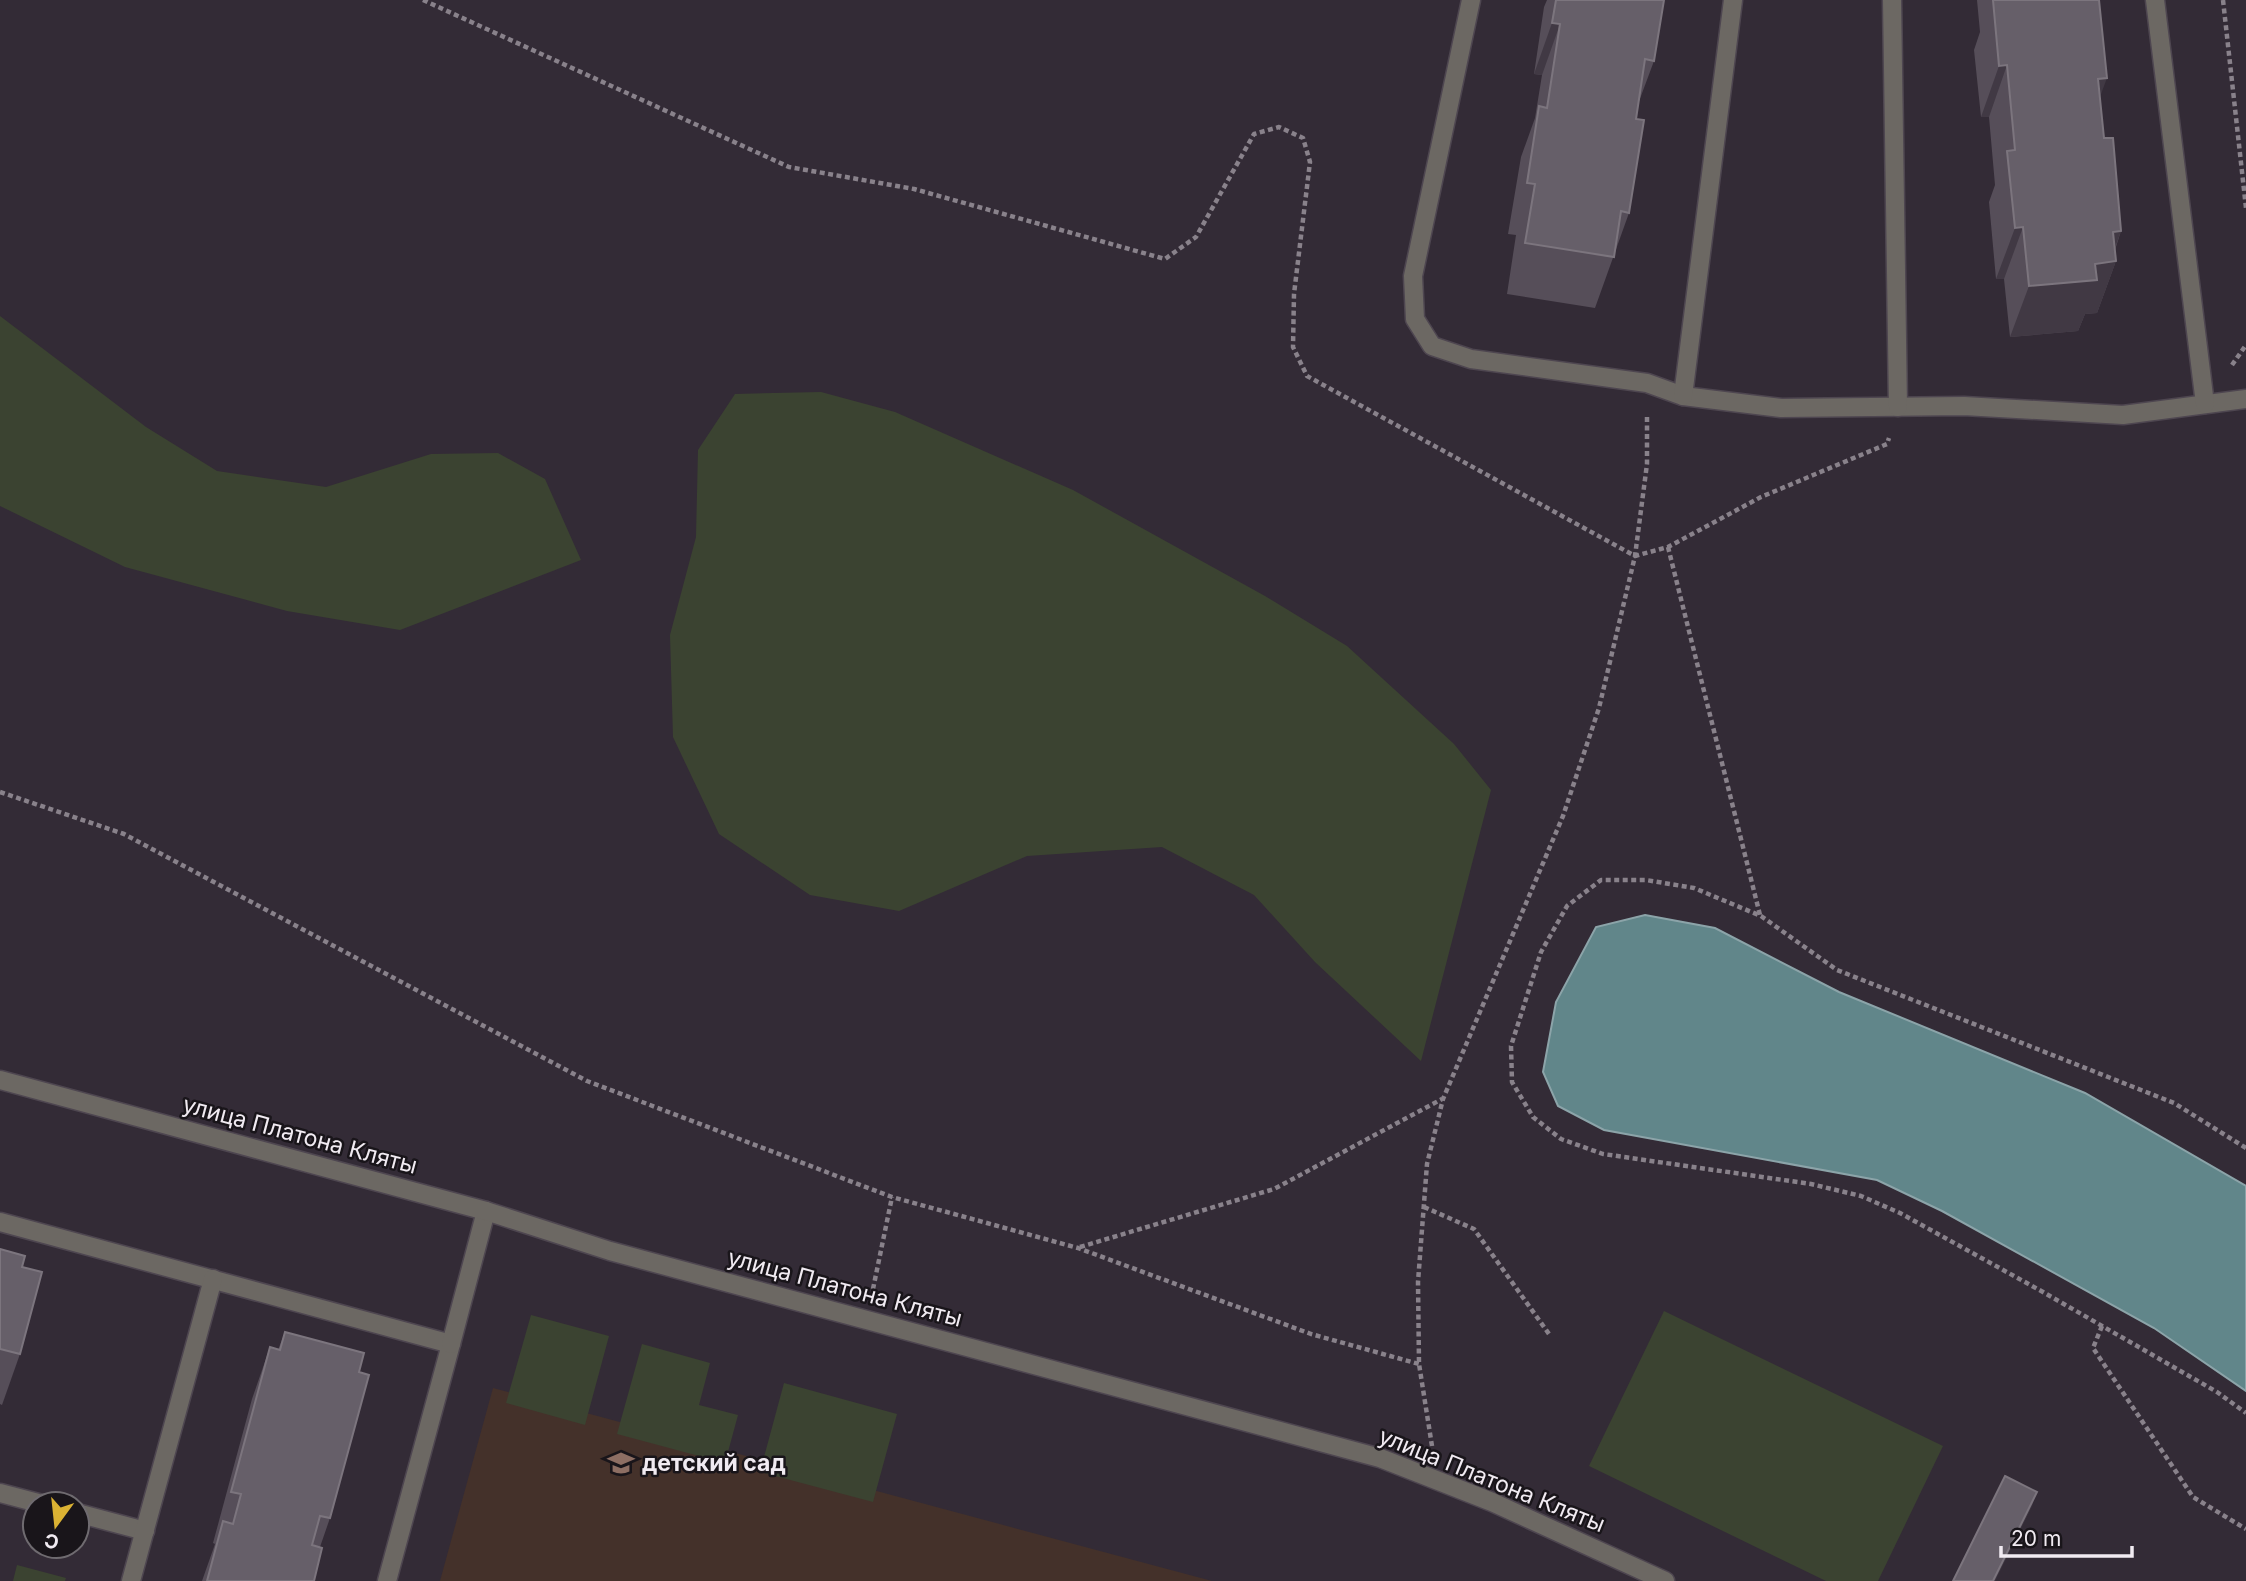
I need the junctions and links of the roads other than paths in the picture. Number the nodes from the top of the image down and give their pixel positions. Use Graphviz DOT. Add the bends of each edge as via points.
graph roads {
  1 [pos="1471,0"];
  2 [pos="1733,0"];
  3 [pos="1892,0"];
  4 [pos="2155,0"];
  5 [pos="1683,396"];
  6 [pos="2246,399"];
  7 [pos="2205,404"];
  8 [pos="1898,407"];
  9 [pos="0,1080"];
  10 [pos="486,1211"];
  11 [pos="0,1222"];
  12 [pos="213,1279"];
  13 [pos="451,1344"];
  14 [pos="0,1493"];
  15 [pos="21,1498"];
  16 [pos="91,1517"];
  17 [pos="145,1531"];
  18 [pos="131,1581"];
  19 [pos="387,1581"];
  20 [pos="1665,1581"];
  1 -- 5 [label="street" via="1413,276 1415,319 1432,346 1471,359 1647,383"];
  2 -- 5 [label="street"];
  3 -- 8 [label="street"];
  4 -- 7 [label="street"];
  5 -- 8 [label="street" via="1782,408"];
  6 -- 7 [label="street"];
  7 -- 8 [label="street" via="2123,415"];
  9 -- 10 [label="street, улица Платона Кляты"];
  10 -- 13 [label="street"];
  10 -- 20 [label="street, улица Платона Кляты" via="610,1251 1380,1458"];
  11 -- 12 [label="street"];
  12 -- 13 [label="street"];
  12 -- 17 [label="street"];
  13 -- 19 [label="street"];
  14 -- 15 [label="street"];
  16 -- 17 [label="street"];
  17 -- 18 [label="street"];
}
